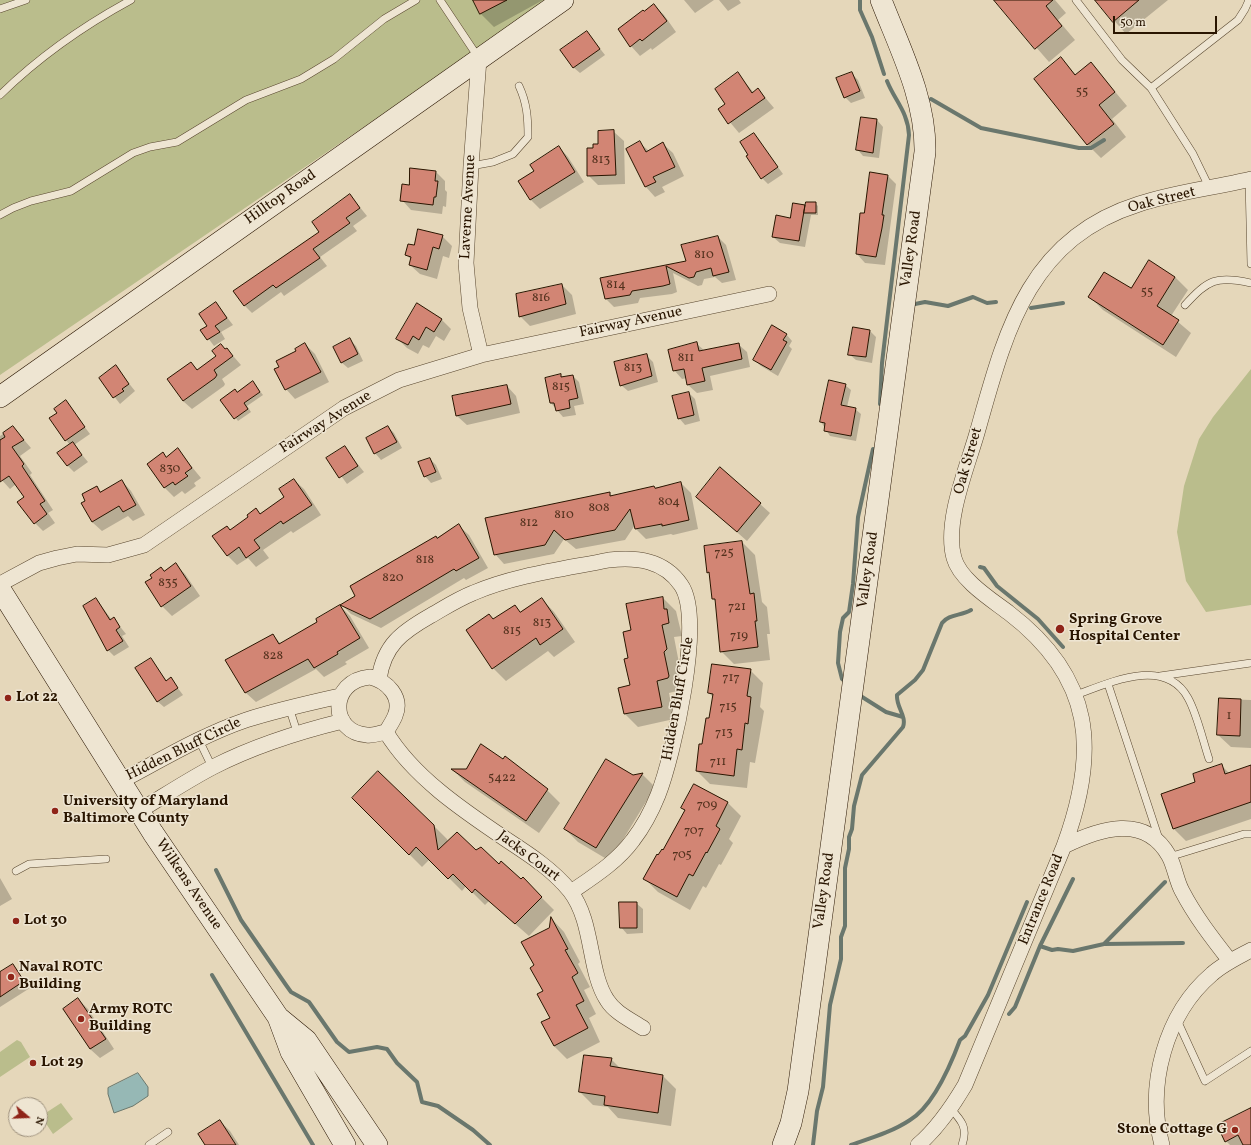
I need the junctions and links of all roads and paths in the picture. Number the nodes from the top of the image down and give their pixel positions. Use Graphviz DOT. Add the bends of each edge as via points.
graph roads {
  1 [pos="26,0"];
  2 [pos="131,0"];
  3 [pos="416,0"];
  4 [pos="440,0"];
  5 [pos="563,0"];
  6 [pos="881,0"];
  7 [pos="1076,0"];
  8 [pos="1249,0"];
  9 [pos="0,9"];
  10 [pos="479,59"];
  11 [pos="519,86"];
  12 [pos="1151,88"];
  13 [pos="0,95"];
  14 [pos="471,166"];
  15 [pos="1250,180"];
  16 [pos="1210,189"];
  17 [pos="0,215"];
  18 [pos="1251,264"];
  19 [pos="1251,283"];
  20 [pos="769,294"];
  21 [pos="1185,305"];
  22 [pos="480,355"];
  23 [pos="0,397"];
  24 [pos="0,584"];
  25 [pos="0,589"];
  26 [pos="1251,663"];
  27 [pos="1156,676"];
  28 [pos="379,679"];
  29 [pos="1108,684"];
  30 [pos="1076,695"];
  31 [pos="340,696"];
  32 [pos="289,707"];
  33 [pos="343,722"];
  34 [pos="297,732"];
  35 [pos="386,732"];
  36 [pos="199,740"];
  37 [pos="1209,759"];
  38 [pos="212,767"];
  39 [pos="121,781"];
  40 [pos="140,811"];
  41 [pos="1251,834"];
  42 [pos="1160,843"];
  43 [pos="1064,846"];
  44 [pos="1170,857"];
  45 [pos="106,859"];
  46 [pos="16,871"];
  47 [pos="571,892"];
  48 [pos="1251,950"];
  49 [pos="1230,962"];
  50 [pos="278,1017"];
  51 [pos="1177,1020"];
  52 [pos="643,1028"];
  53 [pos="1251,1051"];
  54 [pos="951,1109"];
  55 [pos="168,1132"];
  56 [pos="148,1145"];
  57 [pos="345,1145"];
  58 [pos="377,1145"];
  59 [pos="783,1145"];
  60 [pos="918,1145"];
  61 [pos="962,1145"];
  62 [pos="1162,1145"];
  1 -- 9 [label="lane"];
  2 -- 13 [label="lane" via="103,15 54,48"];
  3 -- 17 [label="lane" via="384,19 334,59 301,79 246,100 177,142 133,153 71,191 31,201"];
  4 -- 10 [label="lane"];
  5 -- 10 [label="street, Hilltop Road"];
  6 -- 59 [label="street, Valley Road" via="921,107 926,130 926,152 798,1091"];
  7 -- 12 [label="lane" via="1122,60"];
  8 -- 12 [label="lane" via="1238,20"];
  10 -- 14 [label="street, Laverne Avenue"];
  10 -- 23 [label="street, Hilltop Road"];
  11 -- 14 [label="lane" via="528,114 528,137 514,154 493,162"];
  12 -- 16 [label="lane" via="1193,154"];
  14 -- 22 [label="street, Laverne Avenue" via="466,263 470,308"];
  15 -- 16 [label="street, Oak Street"];
  15 -- 18 [label="lane"];
  16 -- 30 [label="street, Oak Street" via="1138,204 1117,212 1093,224 1068,242 1047,262 1014,317 1000,351 959,494 952,532 954,559 963,574 978,590 1034,634 1065,674"];
  19 -- 21 [label="lane" via="1225,279 1203,285"];
  20 -- 22 [label="street, Fairway Avenue"];
  22 -- 24 [label="street, Fairway Avenue" via="399,380 344,408 144,545 108,555 77,554 39,563"];
  25 -- 39 [label="street, Wilkens Avenue"];
  26 -- 27 [label="lane"];
  27 -- 29 [label="lane" via="1140,675"];
  27 -- 37 [label="lane" via="1180,686 1188,698"];
  28 -- 31 [label="street" via="360,678 345,687"];
  28 -- 35 [label="street" via="394,692 397,703 396,715"];
  28 -- 47 [label="street, Hidden Bluff Circle" via="388,650 398,637 447,606 472,593 501,583 625,558 657,564 682,586 689,603 691,628 679,713 667,769 658,796 633,840 614,861"];
  29 -- 30 [label="lane"];
  29 -- 42 [label="lane"];
  30 -- 43 [label="street, Oak Street" via="1083,721 1085,755 1083,780 1075,816"];
  31 -- 32 [label="street, Hidden Bluff Circle"];
  31 -- 33 [label="street" via="338,707"];
  32 -- 34 [label="lane"];
  32 -- 36 [label="street, Hidden Bluff Circle" via="245,720"];
  33 -- 34 [label="street, Hidden Bluff Circle"];
  33 -- 35 [label="street" via="355,732 368,736"];
  34 -- 38 [label="street, Hidden Bluff Circle"];
  35 -- 47 [label="street, Jacks Court" via="403,755 459,808 541,863"];
  36 -- 38 [label="lane"];
  36 -- 39 [label="street, Hidden Bluff Circle"];
  38 -- 40 [label="street, Hidden Bluff Circle"];
  39 -- 40 [label="street, Wilkens Avenue"];
  40 -- 50 [label="street, Wilkens Avenue"];
  41 -- 44 [label="lane"];
  42 -- 43 [label="street, Entrance Road" via="1144,833 1124,828 1107,829 1086,835"];
  42 -- 44 [label="street, Entrance Road"];
  43 -- 54 [label="street, Entrance Road" via="978,1056"];
  44 -- 49 [label="street, Entrance Road" via="1180,888 1195,916"];
  45 -- 46 [label="lane" via="29,864"];
  47 -- 52 [label="street, Jacks Court" via="588,932 599,983 607,1001"];
  48 -- 49 [label="street"];
  49 -- 51 [label="street" via="1197,988"];
  50 -- 57 [label="street, Wilkens Avenue" via="291,1052"];
  50 -- 58 [label="street, Wilkens Avenue" via="306,1040"];
  51 -- 53 [label="lane" via="1204,1081"];
  51 -- 62 [label="street" via="1162,1060 1158,1085 1156,1112"];
  54 -- 60 [label="street, Entrance Road"];
  54 -- 61 [label="lane" via="965,1127"];
  55 -- 56 [label="lane"];
}
